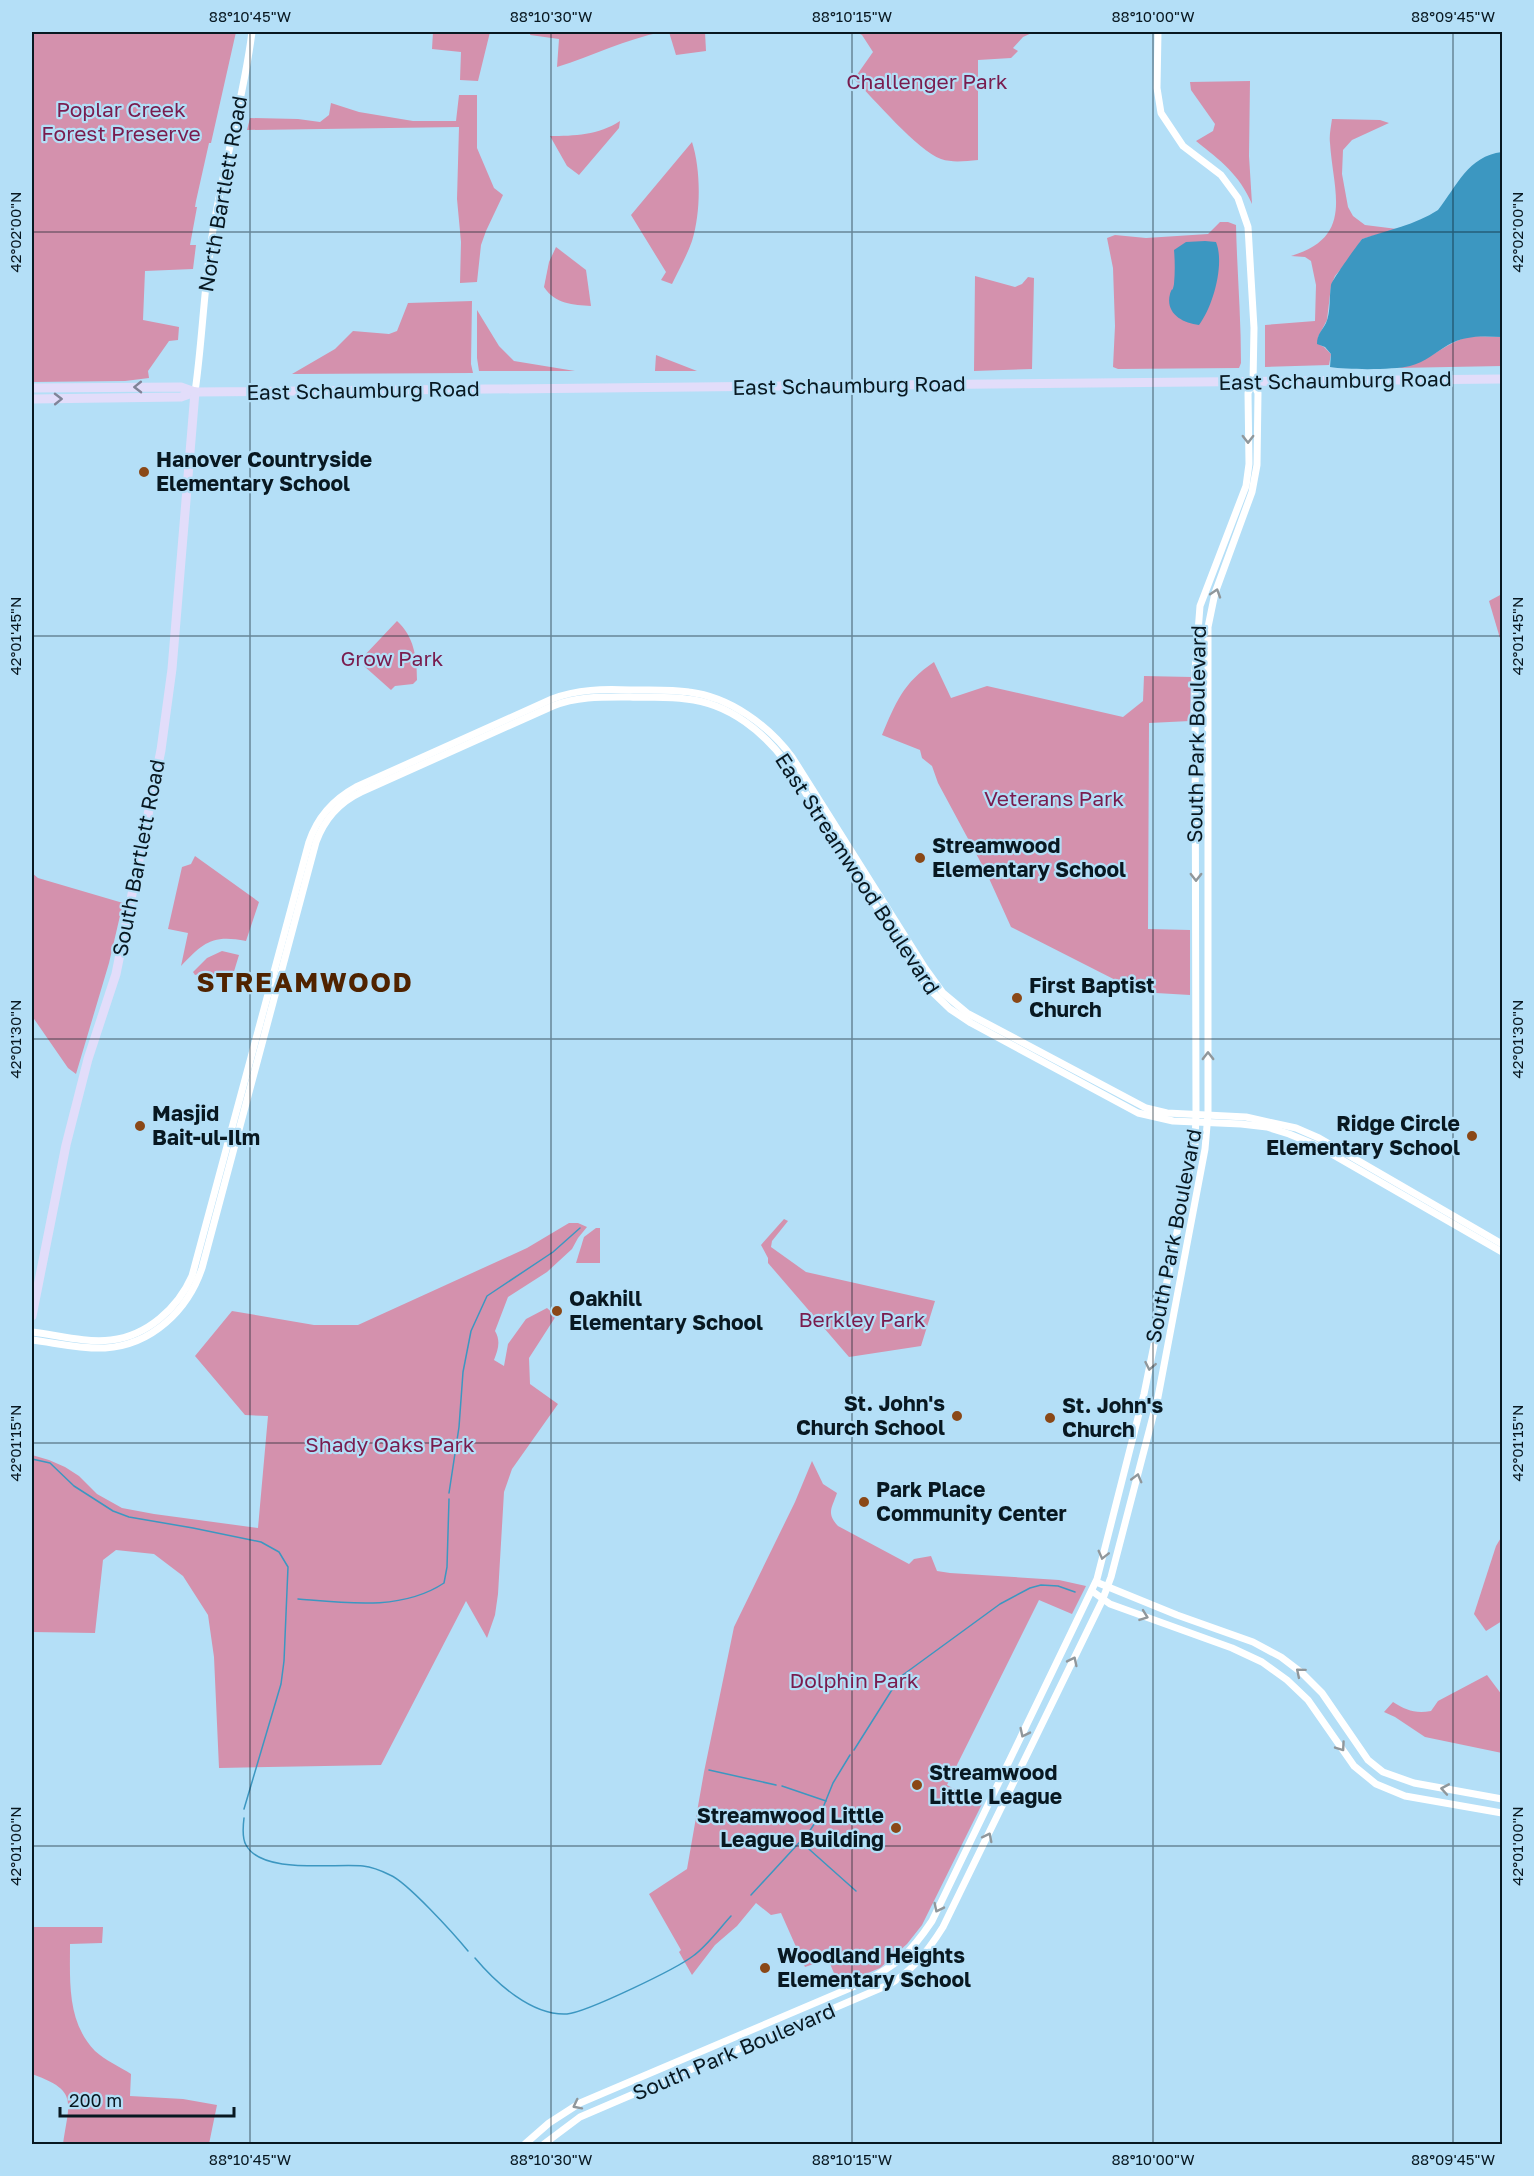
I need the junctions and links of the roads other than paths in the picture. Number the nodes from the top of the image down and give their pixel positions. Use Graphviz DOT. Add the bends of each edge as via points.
graph roads {
  1 [pos="252,32"];
  2 [pos="1158,32"];
  3 [pos="1503,379"];
  4 [pos="1253,382"];
  5 [pos="32,388"];
  6 [pos="195,392"];
  7 [pos="32,399"];
  8 [pos="1196,1114"];
  9 [pos="1207,1119"];
  10 [pos="1196,1123"];
  11 [pos="1503,1244"];
  12 [pos="1503,1252"];
  13 [pos="32,1316"];
  14 [pos="32,1332"];
  15 [pos="32,1340"];
  16 [pos="1096,1582"];
  17 [pos="1108,1588"];
  18 [pos="1092,1591"];
  19 [pos="1103,1600"];
  20 [pos="1503,1799"];
  21 [pos="1503,1813"];
  22 [pos="525,2145"];
  23 [pos="544,2145"];
  1 -- 6 [label="street, North Bartlett Road" via="214,225"];
  2 -- 4 [label="street" via="1157,88 1161,113 1183,146 1221,176 1238,198 1248,227"];
  3 -- 4 [label="main road, East Schaumburg Road"];
  4 -- 6 [label="main road, East Schaumburg Road"];
  4 -- 8 [label="street, South Park Boulevard, one-way" via="1248,393 1246,486 1197,623"];
  9 -- 4 [label="street, South Park Boulevard, one-way" via="1208,627 1215,593 1254,482 1258,393"];
  6 -- 5 [label="main road, one-way" via="181,387"];
  7 -- 6 [label="main road, one-way" via="181,397"];
  6 -- 13 [label="main road, South Bartlett Road" via="172,669 160,750 116,974 87,1059"];
  8 -- 9 [label="street, East Streamwood Boulevard"];
  8 -- 10 [label="street, South Park Boulevard"];
  8 -- 14 [label="street, East Streamwood Boulevard" via="1159,1112 1135,1104 951,1001 925,968 792,757 777,739 744,713 689,692 573,693 356,787 325,812 309,842 218,1185 186,1288 158,1320 123,1338 95,1340"];
  9 -- 10 [label="street, East Streamwood Boulevard"];
  9 -- 11 [label="street, East Streamwood Boulevard" via="1266,1120 1304,1131"];
  9 -- 12 [label="street, East Streamwood Boulevard" via="1267,1127 1316,1145"];
  17 -- 9 [label="street, South Park Boulevard, one-way" via="1158,1397 1203,1162"];
  10 -- 15 [label="street, East Streamwood Boulevard" via="1156,1118 1132,1110 971,1023 944,1004 923,981 790,768 772,745 745,722 712,705 686,699 574,699 361,792 332,814 316,842 202,1268 189,1297 166,1323 127,1343 94,1348"];
  10 -- 16 [label="street, South Park Boulevard, one-way" via="1144,1394"];
  16 -- 17 [label="street"];
  16 -- 18 [label="street, South Park Boulevard"];
  17 -- 19 [label="street, South Park Boulevard"];
  20 -- 17 [label="street, one-way" via="1414,1783 1383,1772 1368,1760 1322,1693 1281,1657"];
  18 -- 19 [label="street"];
  18 -- 22 [label="street, South Park Boulevard, one-way" via="932,1921 901,1959 890,1969 835,1995 580,2103 554,2119"];
  19 -- 21 [label="street, one-way" via="1262,1662 1308,1700 1354,1766 1376,1784 1405,1796"];
  23 -- 19 [label="street, South Park Boulevard, one-way" via="580,2118 894,1983 906,1972 943,1926"];
}
